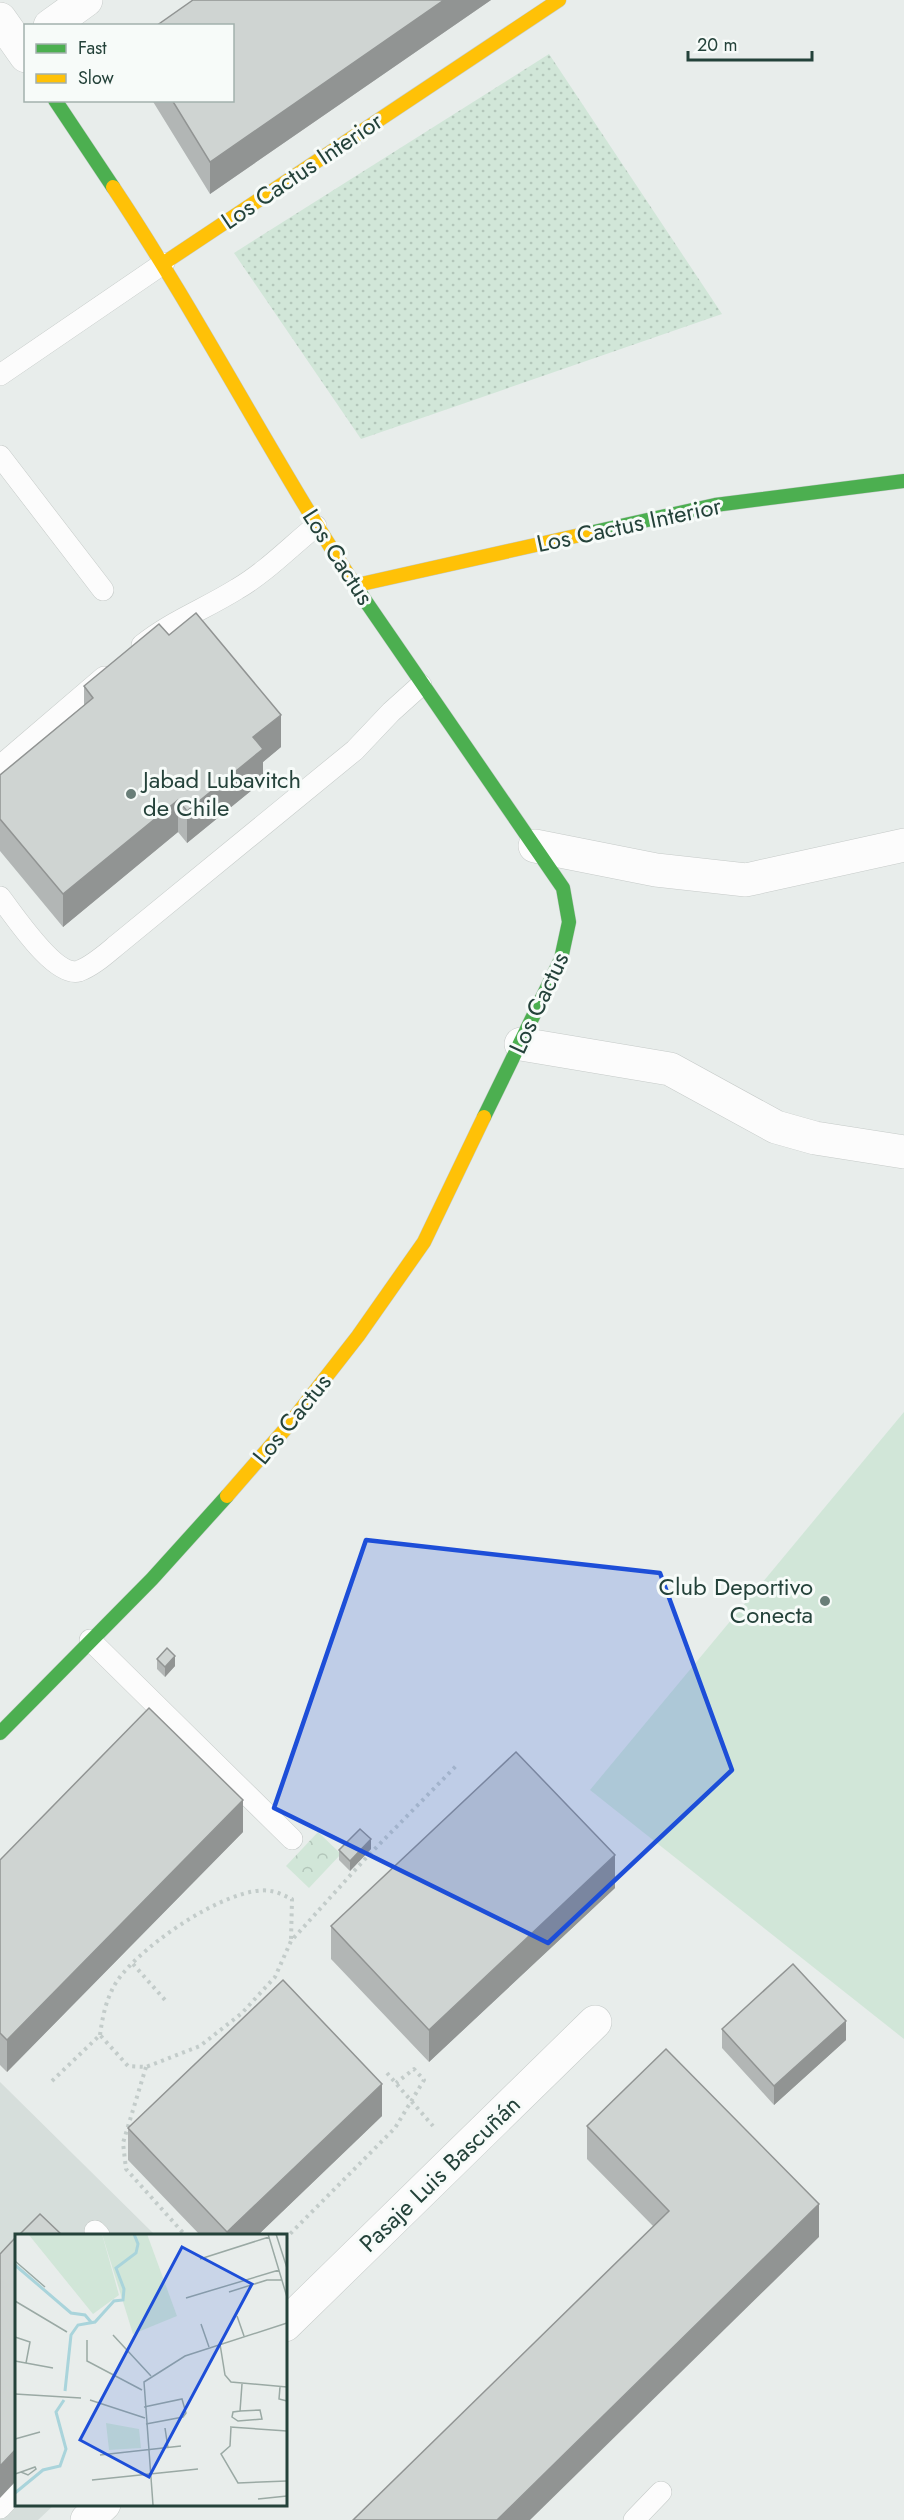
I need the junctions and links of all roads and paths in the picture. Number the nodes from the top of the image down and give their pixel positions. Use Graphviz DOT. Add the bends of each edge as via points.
graph roads {
  1 [pos="86,0"];
  2 [pos="560,0"];
  3 [pos="0,19"];
  4 [pos="53,24"];
  5 [pos="18,51"];
  6 [pos="56,102"];
  7 [pos="164,263"];
  8 [pos="0,375"];
  9 [pos="0,456"];
  10 [pos="904,481"];
  11 [pos="316,526"];
  12 [pos="357,585"];
  13 [pos="103,590"];
  14 [pos="421,685"];
  15 [pos="0,766"];
  16 [pos="904,845"];
  17 [pos="535,846"];
  18 [pos="0,897"];
  19 [pos="521,1044"];
  20 [pos="904,1152"];
  21 [pos="90,1640"];
  22 [pos="0,1733"];
  23 [pos="456,1766"];
  24 [pos="292,1839"];
  25 [pos="291,1941"];
  26 [pos="133,1964"];
  27 [pos="165,2000"];
  28 [pos="595,2022"];
  29 [pos="100,2035"];
  30 [pos="146,2067"];
  31 [pos="387,2073"];
  32 [pos="52,2081"];
  33 [pos="396,2083"];
  34 [pos="411,2100"];
  35 [pos="435,2129"];
  36 [pos="184,2234"];
  37 [pos="286,2238"];
  38 [pos="286,2324"];
  39 [pos="15,2492"];
  40 [pos="661,2492"];
  41 [pos="103,2505"];
  42 [pos="0,2508"];
  43 [pos="87,2520"];
  44 [pos="634,2520"];
  1 -- 4 [label="street"];
  2 -- 7 [label="street, Los Cactus Interior"];
  3 -- 5 [label="street"];
  6 -- 7 [label="street, Los Cactus"];
  7 -- 8 [label="lane"];
  7 -- 11 [label="street, Los Cactus"];
  9 -- 13 [label="lane"];
  10 -- 12 [label="street, Los Cactus Interior" via="715,506"];
  11 -- 12 [label="street, Los Cactus"];
  11 -- 15 [label="lane" via="260,574 166,626"];
  12 -- 14 [label="street, Los Cactus"];
  14 -- 17 [label="street, Los Cactus"];
  14 -- 18 [label="lane" via="355,750 118,944 79,971 67,971 52,962"];
  16 -- 17 [label="street" via="746,880 656,870"];
  17 -- 19 [label="street, Los Cactus" via="563,888 569,922 561,959"];
  19 -- 20 [label="street" via="670,1069 776,1127 815,1138"];
  19 -- 21 [label="street, Los Cactus" via="424,1242 358,1336 212,1514"];
  21 -- 22 [label="street, Los Cactus"];
  21 -- 24 [label="lane"];
  23 -- 25 [label="path"];
  25 -- 26 [label="path" via="292,1899 269,1890 227,1898 162,1935"];
  25 -- 30 [label="path" via="275,1977 242,2013 200,2046"];
  26 -- 27 [label="path"];
  26 -- 29 [label="path" via="112,1988"];
  28 -- 38 [label="street, Pasaje Luis Bascuñán"];
  29 -- 30 [label="path" via="128,2066"];
  29 -- 32 [label="path"];
  30 -- 36 [label="path" via="123,2143 126,2169"];
  31 -- 33 [label="path"];
  33 -- 34 [label="path"];
  33 -- 34 [label="path" via="414,2069 424,2080"];
  34 -- 35 [label="path"];
  34 -- 37 [label="path" via="395,2128"];
  39 -- 42 [label="lane"];
  40 -- 44 [label="lane"];
  41 -- 43 [label="street"];
}
